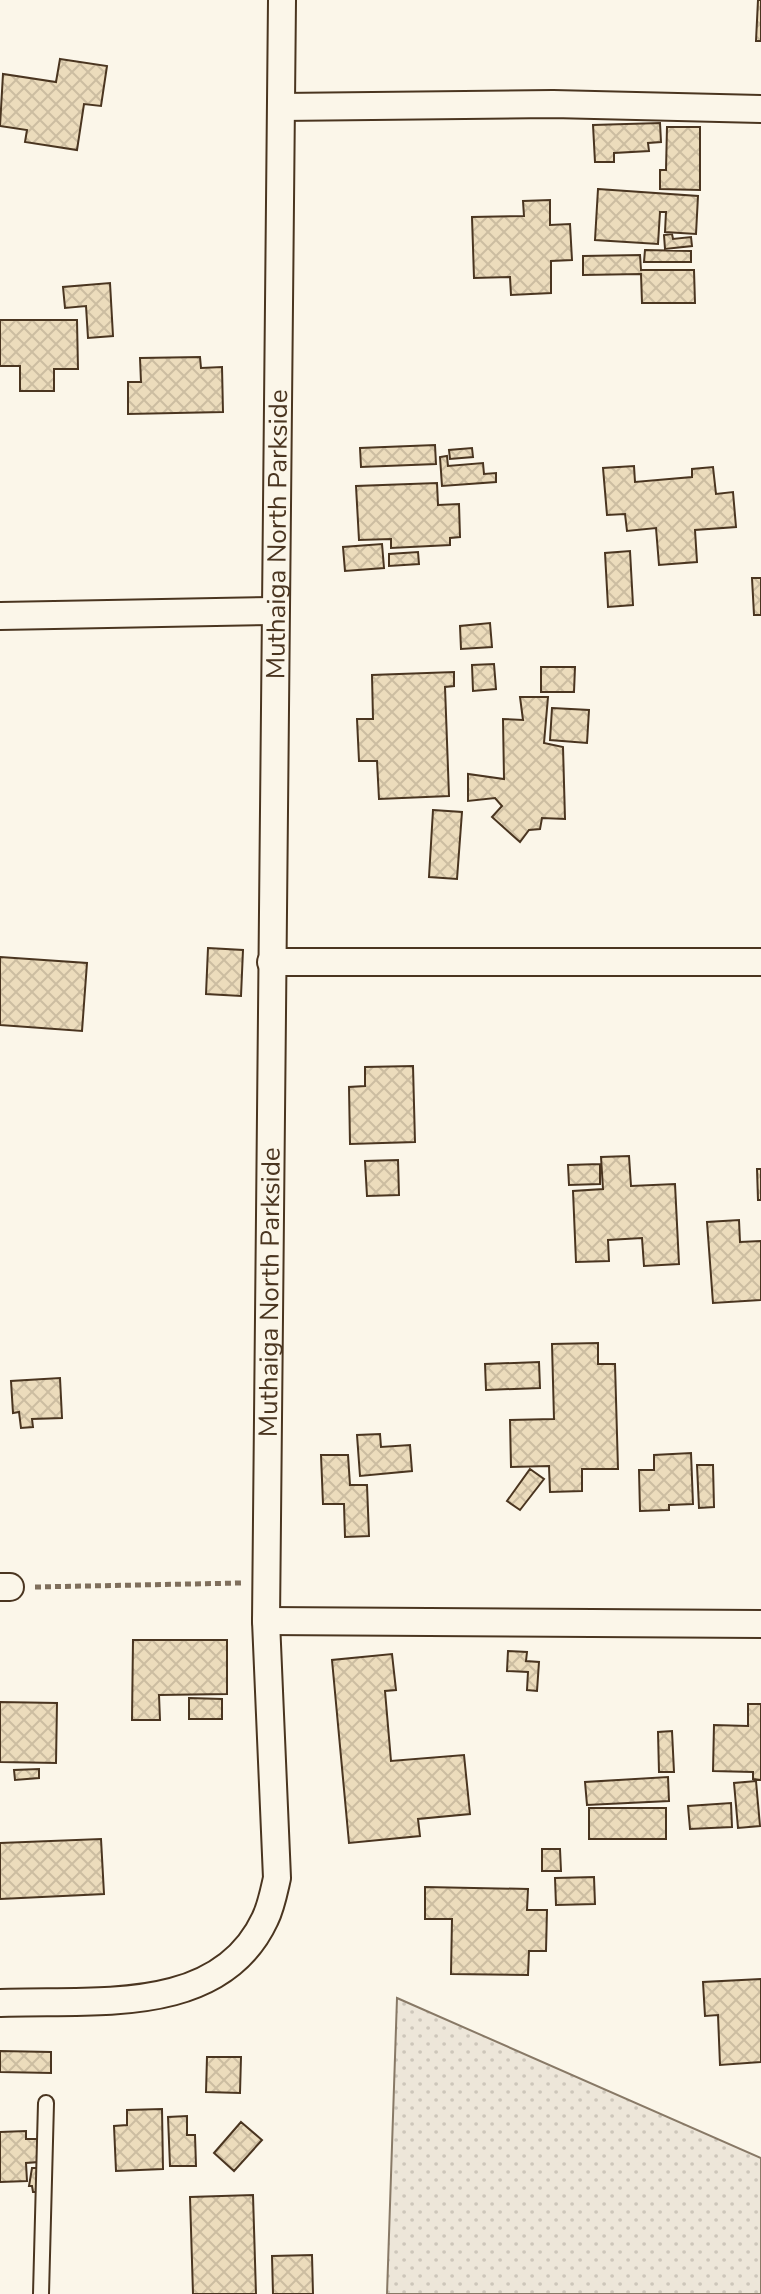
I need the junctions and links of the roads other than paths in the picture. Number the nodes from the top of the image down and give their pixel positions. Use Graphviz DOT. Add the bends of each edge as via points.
graph roads {
  1 [pos="282,0"];
  2 [pos="281,107"];
  3 [pos="761,109"];
  4 [pos="274,611"];
  5 [pos="0,616"];
  6 [pos="271,962"];
  7 [pos="761,962"];
  8 [pos="266,1621"];
  9 [pos="761,1624"];
  10 [pos="0,2003"];
  11 [pos="46,2103"];
  12 [pos="41,2294"];
  1 -- 2 [label="street, Muthaiga North Parkside"];
  2 -- 3 [label="street" via="553,104"];
  2 -- 4 [label="street, Muthaiga North Parkside"];
  4 -- 5 [label="street"];
  4 -- 6 [label="street, Muthaiga North Parkside"];
  6 -- 7 [label="street"];
  6 -- 8 [label="street, Muthaiga North Parkside"];
  8 -- 9 [label="street"];
  8 -- 10 [label="street, Muthaiga North Parkside" via="277,1878 266,1918 251,1944 206,1982 175,1993"];
  11 -- 12 [label="lane"];
}
